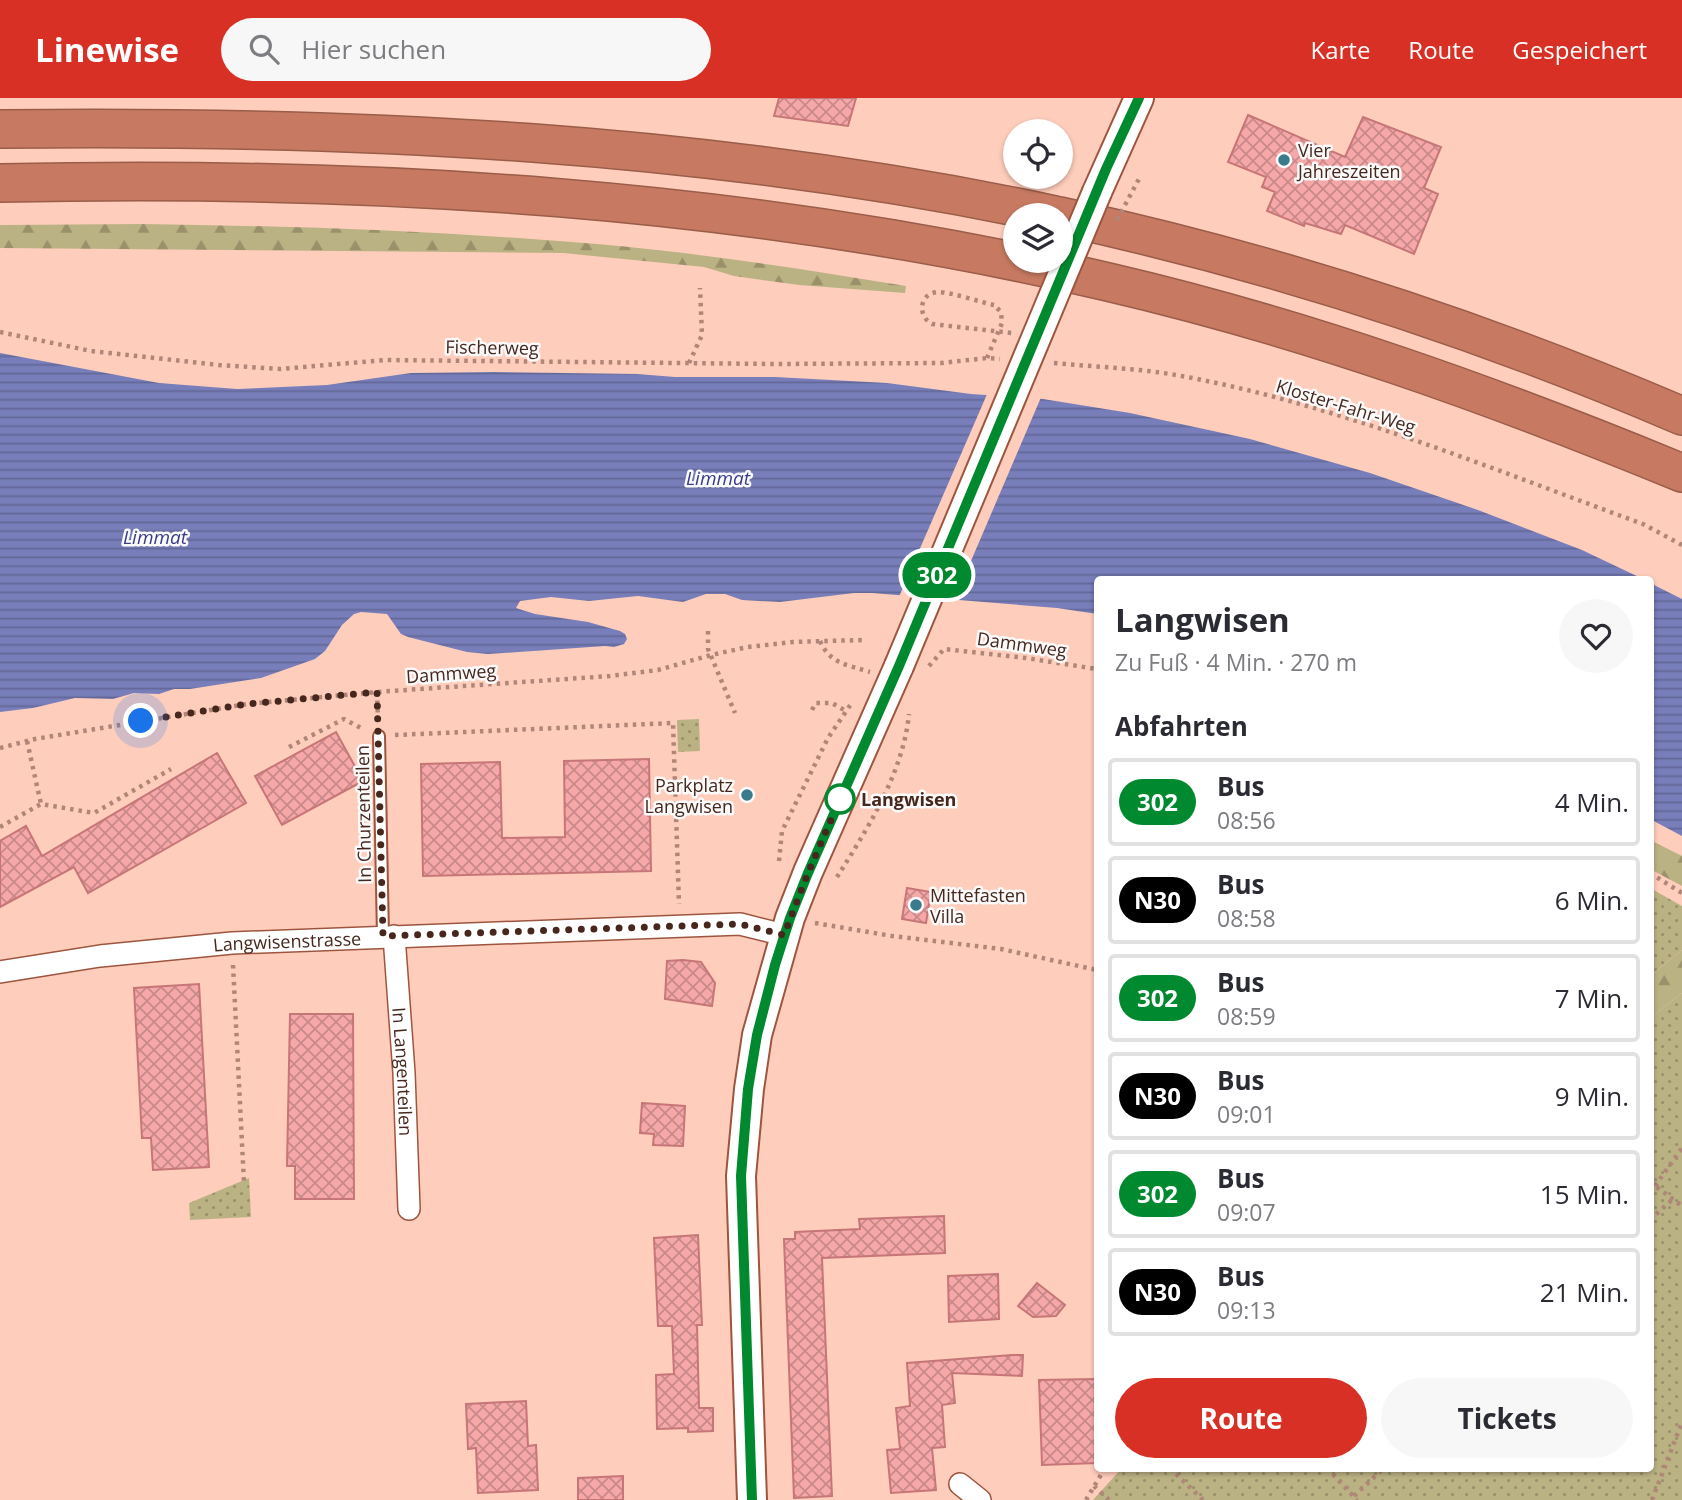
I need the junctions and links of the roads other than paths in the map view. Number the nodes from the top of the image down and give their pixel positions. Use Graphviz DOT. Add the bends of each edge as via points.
graph roads {
  1 [pos="1139,98"];
  2 [pos="0,129"];
  3 [pos="0,183"];
  4 [pos="1003,205"];
  5 [pos="1073,219"];
  6 [pos="1682,416"];
  7 [pos="1682,473"];
  8 [pos="379,736"];
  9 [pos="784,935"];
  10 [pos="388,936"];
  11 [pos="0,972"];
  12 [pos="409,1209"];
  13 [pos="960,1484"];
  14 [pos="752,1500"];
  15 [pos="981,1500"];
  1 -- 9 [label="main road, bridge"];
  2 -- 4 [label="highway" via="377,132 612,149 830,175"];
  3 -- 7 [label="highway" via="187,181 494,193 700,212 893,240 1052,269 1220,310 1419,371"];
  5 -- 6 [label="highway" via="1336,289 1472,334"];
  8 -- 10 [label="lane, In Churzenteilen"];
  9 -- 10 [label="street, Langwisenstrasse" via="740,924"];
  9 -- 14 [label="main road" via="757,1035 741,1176"];
  10 -- 11 [label="street, Langwisenstrasse" via="232,943"];
  10 -- 12 [label="street, In Langenteilen" via="404,1073"];
  13 -- 15 [label="street"];
}
